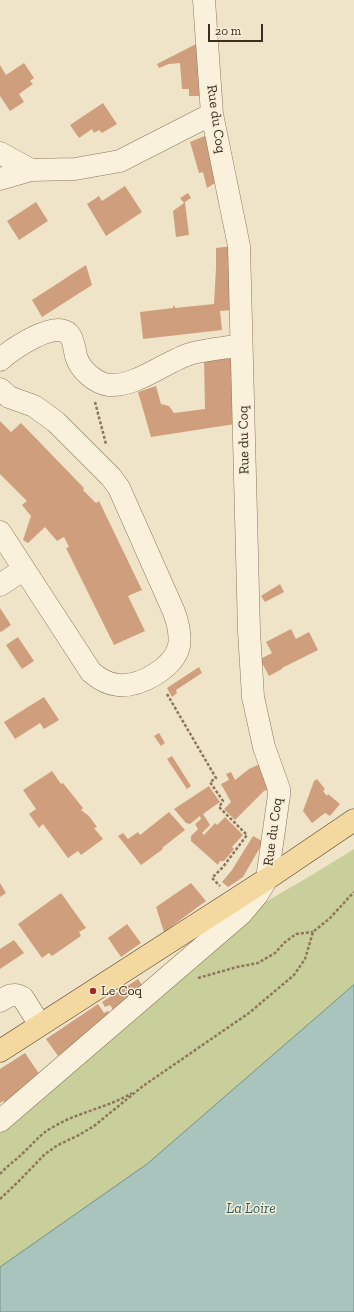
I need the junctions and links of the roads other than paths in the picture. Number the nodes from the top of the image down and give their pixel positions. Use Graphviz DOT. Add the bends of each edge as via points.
graph roads {
  1 [pos="204,0"];
  2 [pos="212,114"];
  3 [pos="0,152"];
  4 [pos="31,170"];
  5 [pos="0,180"];
  6 [pos="241,345"];
  7 [pos="0,360"];
  8 [pos="0,390"];
  9 [pos="0,532"];
  10 [pos="24,569"];
  11 [pos="2,583"];
  12 [pos="354,820"];
  13 [pos="267,879"];
  14 [pos="0,1001"];
  15 [pos="40,1025"];
  16 [pos="0,1051"];
  17 [pos="0,1121"];
  1 -- 2 [label="street, Rue du Coq"];
  2 -- 4 [label="street" via="120,160 75,169"];
  2 -- 6 [label="street, Rue du Coq" via="239,246"];
  3 -- 4 [label="street"];
  4 -- 5 [label="street"];
  6 -- 7 [label="street" via="194,353 138,378 110,385 102,384 80,365 74,343 65,330 47,331 36,336"];
  6 -- 13 [label="street, Rue du Coq" via="253,697 264,747 279,788"];
  8 -- 10 [label="street" via="9,397 34,406 56,422 119,488 179,626 179,647 174,658 156,674 132,684 119,685 99,679 90,672"];
  9 -- 10 [label="street"];
  10 -- 11 [label="street"];
  12 -- 13 [label="main road"];
  13 -- 15 [label="main road"];
  13 -- 17 [label="street" via="241,914"];
  14 -- 15 [label="street" via="14,994 23,998"];
  15 -- 16 [label="main road"];
}
